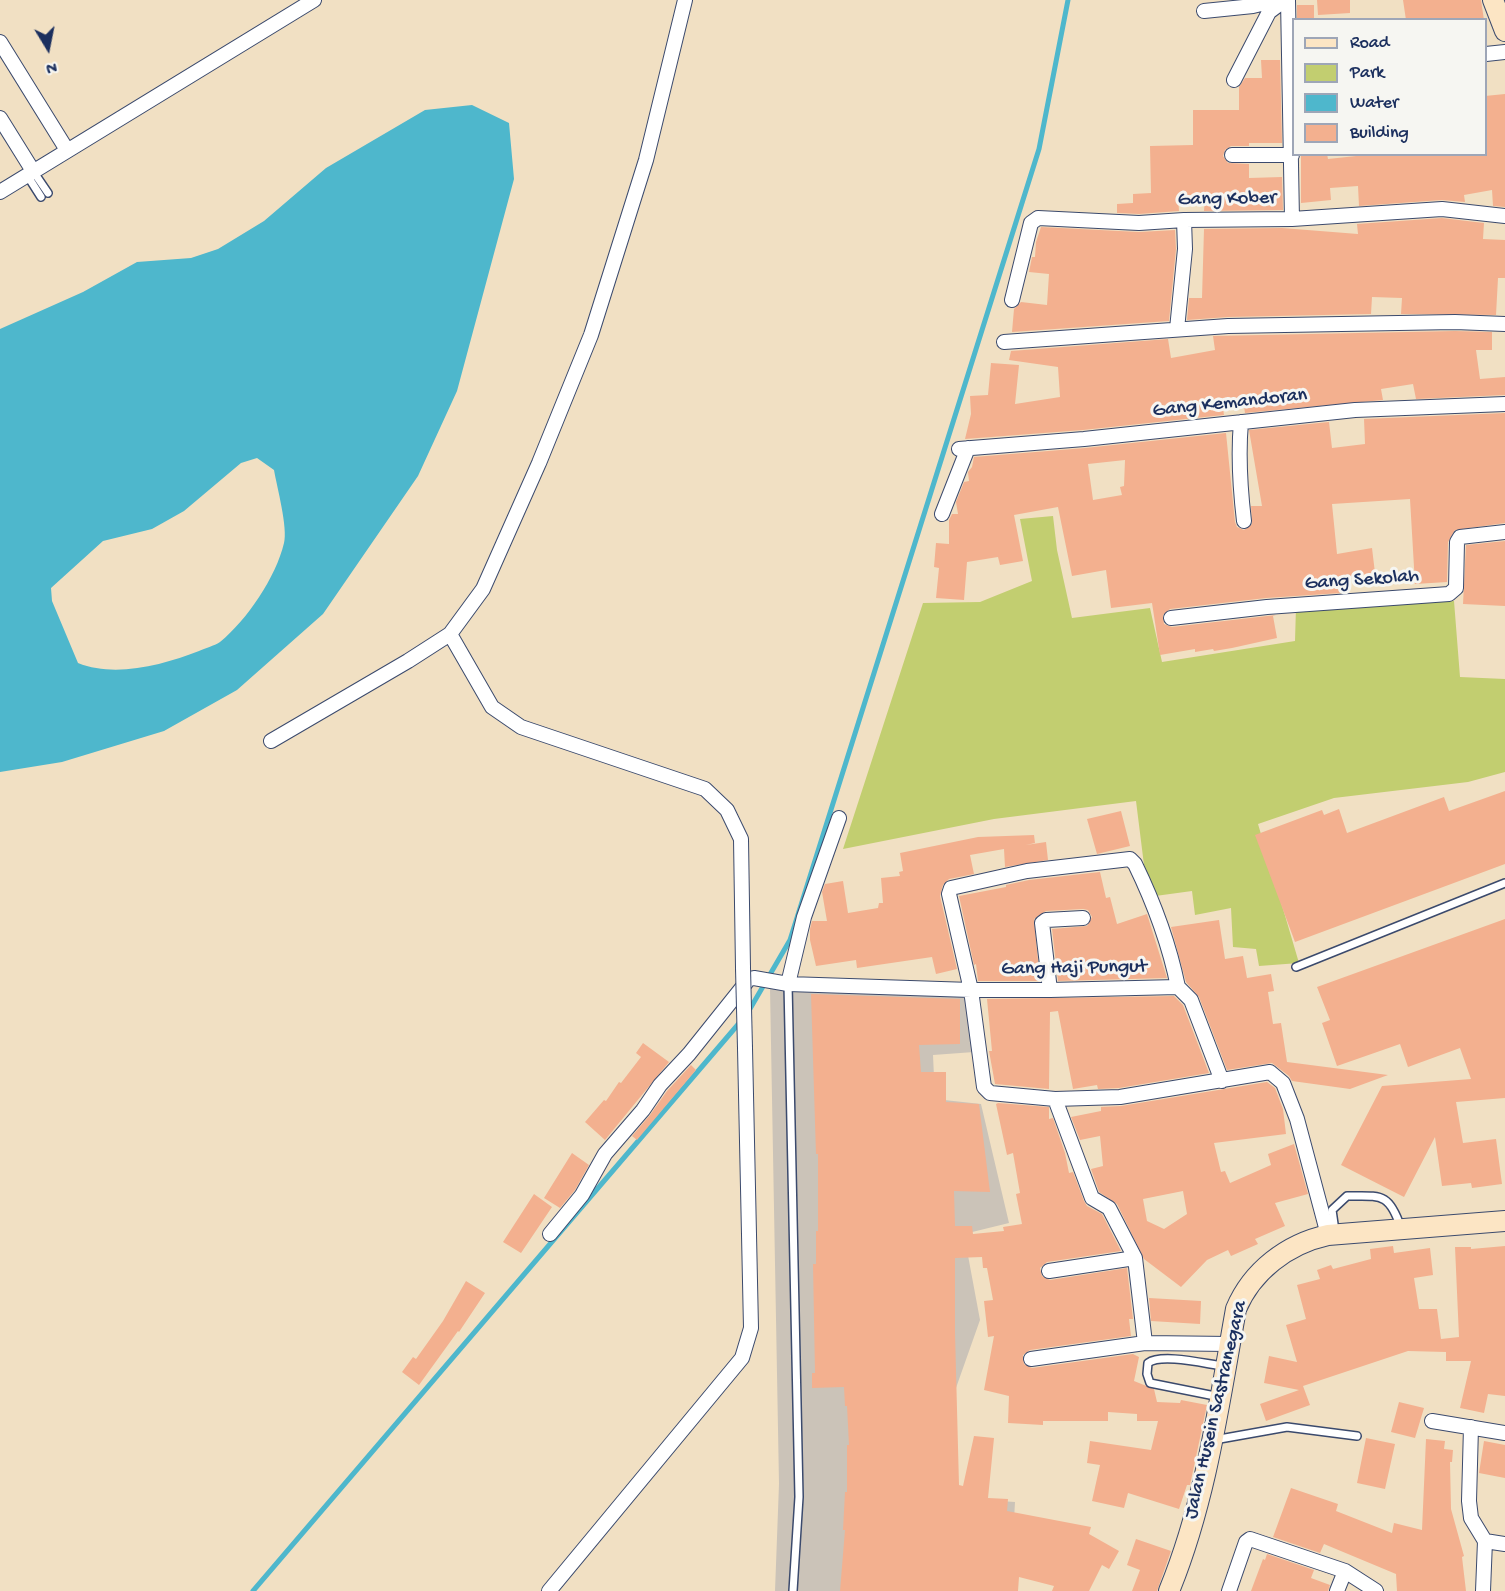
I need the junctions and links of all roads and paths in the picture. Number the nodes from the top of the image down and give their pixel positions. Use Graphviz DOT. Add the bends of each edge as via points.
graph roads {
  1 [pos="314,0"];
  2 [pos="685,0"];
  3 [pos="1278,0"];
  4 [pos="1286,0"];
  5 [pos="1493,0"];
  6 [pos="1204,11"];
  7 [pos="1505,31"];
  8 [pos="0,42"];
  9 [pos="1505,51"];
  10 [pos="1487,54"];
  11 [pos="1234,80"];
  12 [pos="0,118"];
  13 [pos="67,150"];
  14 [pos="1232,155"];
  15 [pos="1292,155"];
  16 [pos="30,173"];
  17 [pos="0,192"];
  18 [pos="44,195"];
  19 [pos="1505,216"];
  20 [pos="1292,219"];
  21 [pos="1184,220"];
  22 [pos="1012,300"];
  23 [pos="1505,324"];
  24 [pos="1177,329"];
  25 [pos="1004,342"];
  26 [pos="1505,404"];
  27 [pos="1240,422"];
  28 [pos="942,514"];
  29 [pos="1244,521"];
  30 [pos="1505,532"];
  31 [pos="1171,618"];
  32 [pos="450,634"];
  33 [pos="270,741"];
  34 [pos="839,818"];
  35 [pos="1505,883"];
  36 [pos="1083,918"];
  37 [pos="1296,967"];
  38 [pos="784,983"];
  39 [pos="1178,987"];
  40 [pos="971,990"];
  41 [pos="1050,990"];
  42 [pos="1222,1081"];
  43 [pos="1055,1099"];
  44 [pos="1505,1221"];
  45 [pos="1401,1228"];
  46 [pos="550,1234"];
  47 [pos="1332,1234"];
  48 [pos="1135,1258"];
  49 [pos="1049,1271"];
  50 [pos="1145,1343"];
  51 [pos="1230,1344"];
  52 [pos="1031,1359"];
  53 [pos="1225,1367"];
  54 [pos="1220,1397"];
  55 [pos="1432,1421"];
  56 [pos="1471,1427"];
  57 [pos="1505,1433"];
  58 [pos="1357,1436"];
  59 [pos="1212,1440"];
  60 [pos="1485,1541"];
  61 [pos="1505,1544"];
  62 [pos="1345,1571"];
  63 [pos="549,1591"];
  64 [pos="793,1591"];
  65 [pos="1169,1591"];
  66 [pos="1229,1591"];
  67 [pos="1337,1591"];
  68 [pos="1376,1591"];
  69 [pos="1483,1591"];
  1 -- 13 [label="street"];
  2 -- 32 [label="street" via="646,159 591,335 483,590"];
  3 -- 6 [label="street"];
  4 -- 11 [label="street" via="1269,12"];
  4 -- 15 [label="street"];
  5 -- 7 [label="main road"];
  8 -- 13 [label="street"];
  9 -- 10 [label="street"];
  12 -- 16 [label="street"];
  13 -- 16 [label="street"];
  14 -- 15 [label="street"];
  15 -- 20 [label="street"];
  16 -- 17 [label="street"];
  16 -- 18 [label="lane"];
  19 -- 20 [label="street, Gang Kober" via="1442,209"];
  20 -- 21 [label="street, Gang Kober"];
  21 -- 22 [label="street, Gang Kober" via="1139,223 1038,218 1031,223"];
  21 -- 24 [label="street"];
  23 -- 24 [label="street"];
  24 -- 25 [label="street"];
  26 -- 27 [label="street, Gang Kemandoran" via="1355,410"];
  27 -- 28 [label="street, Gang Kemandoran" via="1084,440 963,448"];
  27 -- 29 [label="street" via="1239,482"];
  30 -- 31 [label="street, Gang Sekolah" via="1460,537 1456,588 1449,594"];
  32 -- 33 [label="street"];
  32 -- 63 [label="street, bridge" via="492,707 521,727 705,789 727,810 741,839 751,1328 742,1358"];
  34 -- 38 [label="street"];
  35 -- 37 [label="lane"];
  36 -- 41 [label="street" via="1042,923"];
  38 -- 40 [label="street, Gang Haji Pungut"];
  38 -- 46 [label="street, Gang Haji Pungut" via="749,980 605,1154 582,1195"];
  38 -- 64 [label="lane" via="799,1497"];
  39 -- 40 [label="street, Gang Haji Pungut" via="1153,901 1130,859 1027,871 951,888 949,894"];
  39 -- 41 [label="street, Gang Haji Pungut"];
  39 -- 42 [label="street, Gang Haji Pungut" via="1191,1000"];
  40 -- 41 [label="street, Gang Haji Pungut"];
  40 -- 43 [label="street, Gang Haji Pungut" via="986,1091"];
  42 -- 43 [label="street, Gang Haji Pungut" via="1120,1097"];
  42 -- 47 [label="street, Gang Haji Pungut" via="1270,1072 1283,1083"];
  43 -- 48 [label="street" via="1092,1198 1109,1208"];
  44 -- 45 [label="main road, Jalan Husein Sastranegara"];
  45 -- 47 [label="main road, Jalan Husein Sastranegara"];
  45 -- 47 [label="lane" via="1389,1201 1377,1196 1347,1196 1332,1210"];
  47 -- 51 [label="main road, Jalan Husein Sastranegara" via="1304,1242 1263,1269 1243,1293"];
  48 -- 49 [label="street"];
  48 -- 50 [label="street"];
  50 -- 51 [label="street"];
  50 -- 52 [label="street"];
  51 -- 53 [label="main road, Jalan Husein Sastranegara"];
  53 -- 54 [label="main road, Jalan Husein Sastranegara"];
  53 -- 54 [label="lane" via="1180,1359 1148,1363 1150,1383"];
  54 -- 59 [label="main road, Jalan Husein Sastranegara"];
  55 -- 56 [label="street"];
  56 -- 57 [label="street"];
  56 -- 60 [label="street" via="1471,1518"];
  58 -- 59 [label="lane" via="1287,1427"];
  59 -- 65 [label="main road, Jalan Husein Sastranegara" via="1196,1512"];
  60 -- 61 [label="street"];
  60 -- 69 [label="street"];
  62 -- 66 [label="street" via="1250,1539"];
  62 -- 67 [label="street"];
  62 -- 68 [label="street"];
}
